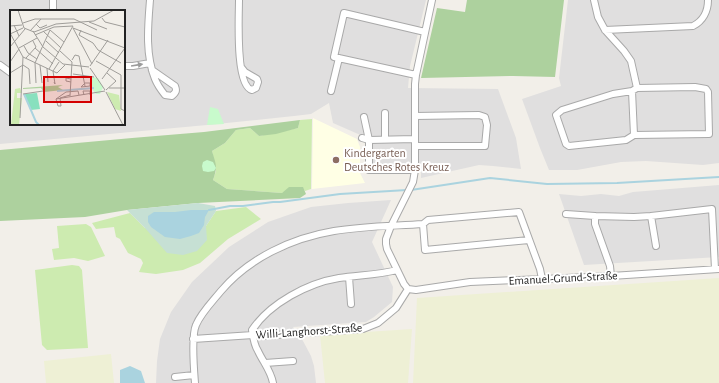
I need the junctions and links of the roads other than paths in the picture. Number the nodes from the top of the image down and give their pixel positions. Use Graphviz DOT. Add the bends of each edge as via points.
graph roads {
  1 [pos="53,0"];
  2 [pos="150,0"];
  3 [pos="239,0"];
  4 [pos="432,0"];
  5 [pos="594,0"];
  6 [pos="708,0"];
  7 [pos="54,10"];
  8 [pos="604,30"];
  9 [pos="425,32"];
  10 [pos="339,58"];
  11 [pos="0,65"];
  12 [pos="125,66"];
  13 [pos="151,66"];
  14 [pos="241,66"];
  15 [pos="10,72"];
  16 [pos="416,75"];
  17 [pos="635,89"];
  18 [pos="331,91"];
  19 [pos="385,114"];
  20 [pos="415,116"];
  21 [pos="364,118"];
  22 [pos="634,135"];
  23 [pos="365,139"];
  24 [pos="385,139"];
  25 [pos="415,143"];
  26 [pos="415,170"];
  27 [pos="566,214"];
  28 [pos="595,216"];
  29 [pos="651,216"];
  30 [pos="422,224"];
  31 [pos="392,226"];
  32 [pos="529,240"];
  33 [pos="656,246"];
  34 [pos="717,269"];
  35 [pos="397,270"];
  36 [pos="611,276"];
  37 [pos="349,277"];
  38 [pos="542,279"];
  39 [pos="408,289"];
  40 [pos="351,304"];
  41 [pos="253,335"];
  42 [pos="193,339"];
  43 [pos="293,361"];
  44 [pos="264,363"];
  45 [pos="194,375"];
  46 [pos="175,377"];
  47 [pos="195,383"];
  48 [pos="273,383"];
  1 -- 7 [label="street"];
  2 -- 13 [label="street" via="147,32"];
  3 -- 14 [label="street" via="238,41"];
  4 -- 9 [label="street"];
  5 -- 8 [label="street"];
  6 -- 8 [label="street" via="706,14 693,26"];
  8 -- 17 [label="street" via="624,50 630,61"];
  9 -- 10 [label="street" via="344,13 334,57"];
  9 -- 16 [label="street"];
  10 -- 16 [label="street"];
  10 -- 18 [label="street"];
  11 -- 15 [label="street"];
  12 -- 13 [label="street, one-way"];
  13 -- 13 [label="street" via="154,78 164,95 172,96 176,92 175,86"];
  16 -- 20 [label="street"];
  17 -- 22 [label="street"];
  17 -- 22 [label="street" via="562,110 556,115 569,146 626,140"];
  17 -- 22 [label="street" via="706,89 709,134"];
  19 -- 24 [label="street"];
  20 -- 25 [label="street"];
  20 -- 25 [label="street" via="479,115 486,117 487,125 486,146"];
  21 -- 23 [label="street"];
  23 -- 24 [label="street"];
  23 -- 26 [label="street" via="369,170"];
  24 -- 25 [label="street"];
  25 -- 26 [label="street"];
  26 -- 31 [label="street" via="408,193"];
  27 -- 28 [label="street"];
  28 -- 29 [label="street"];
  28 -- 36 [label="street" via="595,224"];
  29 -- 33 [label="street"];
  29 -- 34 [label="street" via="712,209"];
  30 -- 31 [label="street"];
  30 -- 32 [label="street" via="428,220 519,212"];
  30 -- 32 [label="street" via="425,250"];
  31 -- 35 [label="street" via="386,244"];
  31 -- 42 [label="street" via="319,234 288,243 268,253 225,286 195,326"];
  32 -- 38 [label="street"];
  34 -- 36 [label="street, Emanuel-Grund-Straße"];
  35 -- 37 [label="street"];
  35 -- 39 [label="street"];
  36 -- 38 [label="street, Emanuel-Grund-Straße"];
  37 -- 40 [label="street"];
  37 -- 41 [label="street" via="309,286 292,296 267,312 252,330"];
  38 -- 39 [label="street, Emanuel-Grund-Straße" via="470,282"];
  39 -- 41 [label="street, Willi-Langhorst-Straße" via="396,308 370,327"];
  41 -- 42 [label="street, Willi-Langhorst-Straße"];
  41 -- 44 [label="street"];
  42 -- 45 [label="street"];
  43 -- 44 [label="street"];
  44 -- 48 [label="street"];
  45 -- 46 [label="street"];
  45 -- 47 [label="street"];
}
